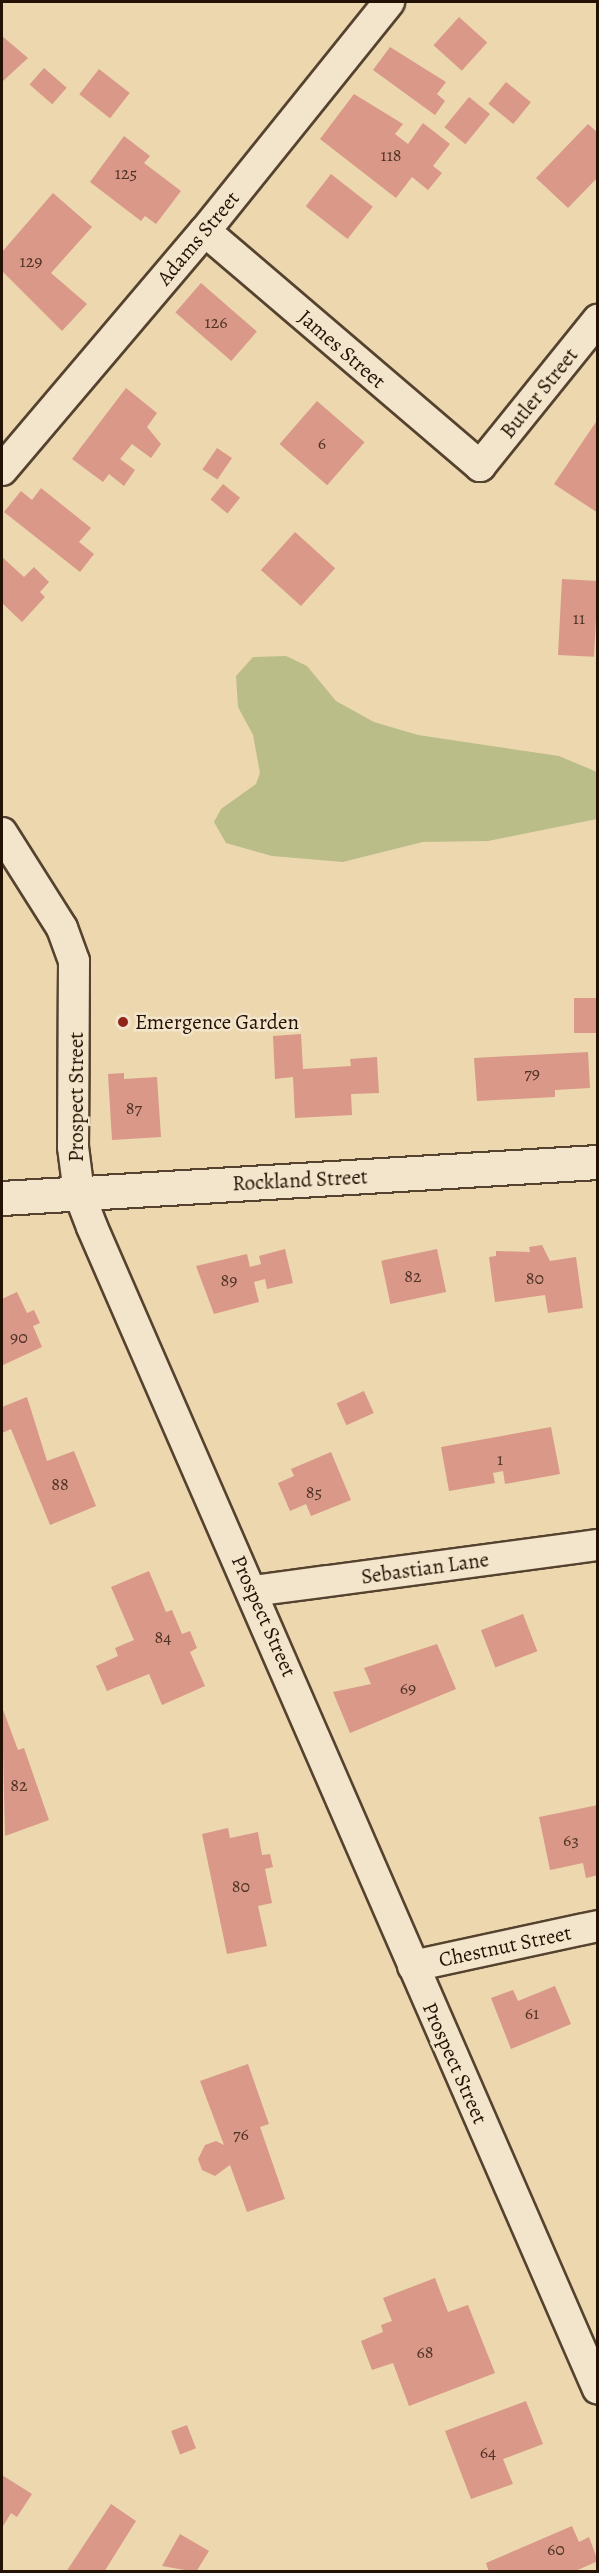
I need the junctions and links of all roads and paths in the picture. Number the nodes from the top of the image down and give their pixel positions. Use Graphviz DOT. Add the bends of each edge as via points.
graph roads {
  1 [pos="389,2"];
  2 [pos="205,231"];
  3 [pos="597,320"];
  4 [pos="480,466"];
  5 [pos="2,470"];
  6 [pos="2,833"];
  7 [pos="597,1162"];
  8 [pos="79,1193"];
  9 [pos="2,1198"];
  10 [pos="597,1545"];
  11 [pos="253,1591"];
  12 [pos="597,1926"];
  13 [pos="413,1966"];
  14 [pos="587,2339"];
  15 [pos="597,2389"];
  1 -- 2 [label="street, Adams Street"];
  2 -- 4 [label="street, James Street"];
  2 -- 5 [label="street, Adams Street"];
  3 -- 4 [label="street, Butler Street"];
  6 -- 8 [label="street, Prospect Street" via="62,928 74,962 73,1147"];
  7 -- 8 [label="street, Rockland Street"];
  8 -- 9 [label="street, Rockland Street"];
  8 -- 11 [label="street, Prospect Street"];
  10 -- 11 [label="street, Sebastian Lane"];
  11 -- 13 [label="street, Prospect Street"];
  12 -- 13 [label="street, Chestnut Street"];
  13 -- 14 [label="street, Prospect Street"];
  14 -- 15 [label="street, Prospect Street"];
}
